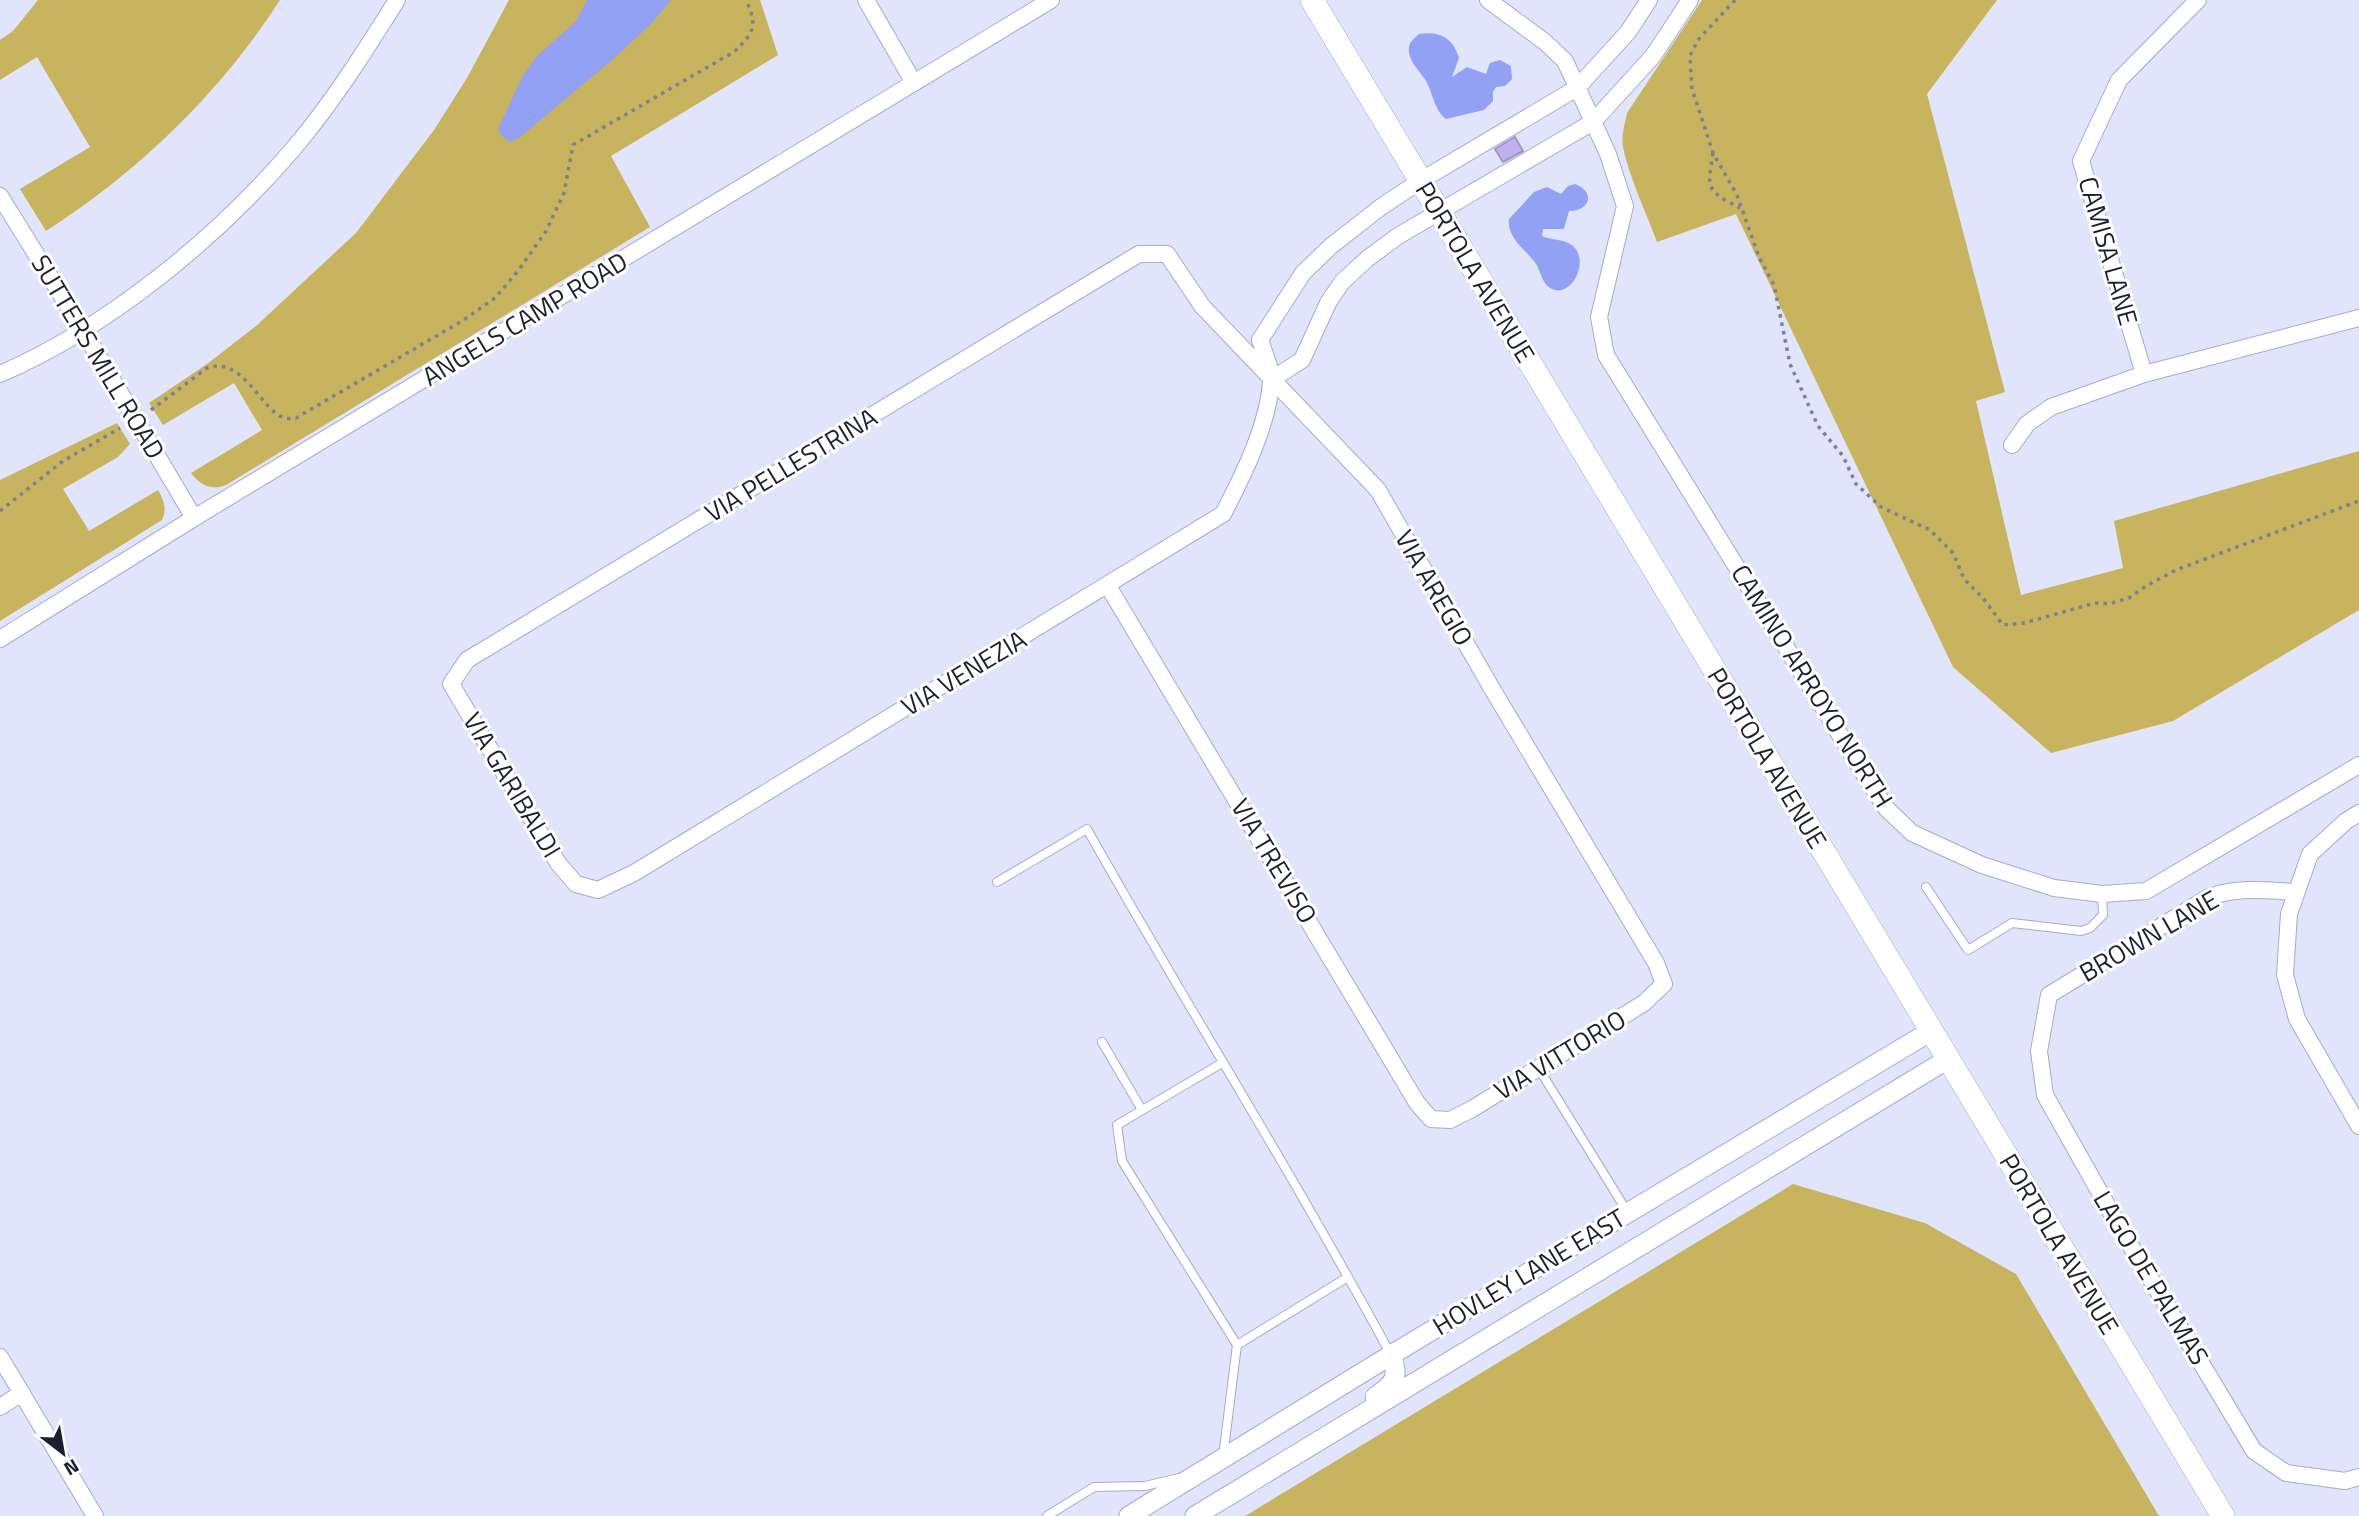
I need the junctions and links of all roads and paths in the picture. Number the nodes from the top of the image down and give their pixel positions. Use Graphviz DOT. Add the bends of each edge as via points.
graph roads {
  1 [pos="397,0"];
  2 [pos="746,0"];
  3 [pos="866,0"];
  4 [pos="1051,0"];
  5 [pos="1312,0"];
  6 [pos="1488,0"];
  7 [pos="1649,0"];
  8 [pos="1690,0"];
  9 [pos="1735,0"];
  10 [pos="2198,0"];
  11 [pos="914,83"];
  12 [pos="1577,88"];
  13 [pos="1593,122"];
  14 [pos="1713,153"];
  15 [pos="1420,181"];
  16 [pos="0,196"];
  17 [pos="1742,209"];
  18 [pos="1439,212"];
  19 [pos="1139,254"];
  20 [pos="2359,318"];
  21 [pos="83,330"];
  22 [pos="0,373"];
  23 [pos="2144,374"];
  24 [pos="1271,380"];
  25 [pos="136,419"];
  26 [pos="2012,445"];
  27 [pos="2359,501"];
  28 [pos="0,511"];
  29 [pos="194,518"];
  30 [pos="1108,586"];
  31 [pos="0,639"];
  32 [pos="451,684"];
  33 [pos="2359,765"];
  34 [pos="2359,813"];
  35 [pos="998,883"];
  36 [pos="576,884"];
  37 [pos="1926,887"];
  38 [pos="2295,892"];
  39 [pos="2102,894"];
  40 [pos="1664,984"];
  41 [pos="2049,995"];
  42 [pos="1931,1031"];
  43 [pos="1102,1042"];
  44 [pos="1948,1059"];
  45 [pos="1222,1063"];
  46 [pos="1539,1069"];
  47 [pos="1142,1110"];
  48 [pos="1450,1120"];
  49 [pos="2359,1126"];
  50 [pos="1628,1213"];
  51 [pos="1348,1277"];
  52 [pos="1237,1345"];
  53 [pos="1391,1355"];
  54 [pos="0,1357"];
  55 [pos="22,1393"];
  56 [pos="0,1406"];
  57 [pos="1223,1457"];
  58 [pos="1199,1473"];
  59 [pos="1265,1474"];
  60 [pos="2359,1477"];
  61 [pos="95,1516"];
  62 [pos="1047,1516"];
  63 [pos="1129,1516"];
  64 [pos="1195,1516"];
  65 [pos="2222,1516"];
  1 -- 21 [label="street" via="355,68 294,148 225,220 162,276"];
  2 -- 25 [label="path" via="754,16 751,36 734,52 573,145 564,194 547,231 495,298 462,321 296,418 285,418 246,380 216,365"];
  3 -- 11 [label="street"];
  4 -- 11 [label="street, ANGELS CAMP ROAD"];
  5 -- 15 [label="main road, PORTOLA AVENUE"];
  6 -- 12 [label="street, CAMINO ARROYO NORTH" via="1545,41 1565,61"];
  7 -- 12 [label="street, VIA VENEZIA" via="1628,32"];
  8 -- 13 [label="street" via="1653,56"];
  9 -- 14 [label="path" via="1698,40 1690,57 1692,89"];
  10 -- 23 [label="street, CAMISA LANE" via="2119,80 2081,161"];
  11 -- 29 [label="street, ANGELS CAMP ROAD"];
  12 -- 13 [label="street, CAMINO ARROYO NORTH"];
  12 -- 15 [label="street, VIA VENEZIA"];
  13 -- 18 [label="street"];
  13 -- 39 [label="street, CAMINO ARROYO NORTH" via="1625,206 1599,317 1606,355 1886,808 1912,833 1982,865 2054,888"];
  14 -- 17 [label="path"];
  14 -- 17 [label="path" via="1708,181 1715,195"];
  15 -- 18 [label="main road, PORTOLA AVENUE"];
  15 -- 24 [label="street, VIA VENEZIA" via="1331,246 1303,274 1261,340"];
  16 -- 21 [label="street, SUTTERS MILL ROAD"];
  17 -- 27 [label="path" via="1774,285 1790,364 1818,426 1843,456 1856,484 1881,507 1930,530 1953,554 1964,579 2003,625 2129,598 2176,570"];
  18 -- 24 [label="street" via="1398,236 1342,282 1302,360"];
  18 -- 42 [label="main road, PORTOLA AVENUE"];
  19 -- 24 [label="street, VIA AREGIO" via="1167,254 1202,306"];
  19 -- 32 [label="street, VIA PELLESTRINA" via="467,660"];
  20 -- 23 [label="street"];
  21 -- 22 [label="street"];
  21 -- 25 [label="street, SUTTERS MILL ROAD"];
  23 -- 26 [label="street" via="2052,407 2027,424"];
  24 -- 30 [label="street, VIA VENEZIA" via="1260,430 1223,514"];
  24 -- 40 [label="street, VIA AREGIO" via="1377,490 1656,963"];
  25 -- 28 [label="path" via="63,461"];
  25 -- 29 [label="street, SUTTERS MILL ROAD"];
  29 -- 31 [label="street, ANGELS CAMP ROAD"];
  30 -- 36 [label="street, VIA VENEZIA" via="634,873 598,890"];
  30 -- 48 [label="street, VIA TREVISO" via="1417,1103 1431,1119"];
  32 -- 36 [label="street, VIA GARIBALDI" via="558,863"];
  33 -- 39 [label="street, CAMINO ARROYO NORTH" via="2146,891"];
  34 -- 38 [label="street" via="2310,854"];
  35 -- 45 [label="lane" via="1087,829"];
  37 -- 39 [label="lane" via="1968,950 2012,923 2081,931 2090,928 2103,915"];
  38 -- 41 [label="street, BROWN LANE" via="2244,888 2209,897"];
  38 -- 49 [label="street" via="2285,975 2297,1019"];
  40 -- 46 [label="street, VIA VITTORIO" via="1644,1003"];
  41 -- 60 [label="street, LAGO DE PALMAS" via="2039,1051 2045,1095 2255,1451 2286,1473 2345,1481"];
  42 -- 44 [label="main road, PORTOLA AVENUE"];
  42 -- 50 [label="street, HOVLEY LANE EAST"];
  43 -- 47 [label="lane"];
  44 -- 59 [label="street, HOVLEY LANE EAST"];
  44 -- 65 [label="main road, PORTOLA AVENUE"];
  45 -- 47 [label="lane"];
  45 -- 51 [label="lane"];
  46 -- 48 [label="street, VIA VITTORIO"];
  46 -- 50 [label="lane"];
  47 -- 52 [label="lane" via="1117,1125 1122,1161"];
  50 -- 53 [label="street, HOVLEY LANE EAST"];
  51 -- 52 [label="lane"];
  51 -- 53 [label="lane"];
  52 -- 57 [label="lane"];
  53 -- 57 [label="street, HOVLEY LANE EAST"];
  53 -- 59 [label="street" via="1396,1369 1393,1382"];
  54 -- 55 [label="street"];
  55 -- 56 [label="street"];
  55 -- 61 [label="street"];
  57 -- 58 [label="street, HOVLEY LANE EAST"];
  58 -- 62 [label="lane" via="1145,1486 1094,1488"];
  58 -- 63 [label="street, HOVLEY LANE EAST"];
  59 -- 64 [label="street, HOVLEY LANE EAST"];
}
